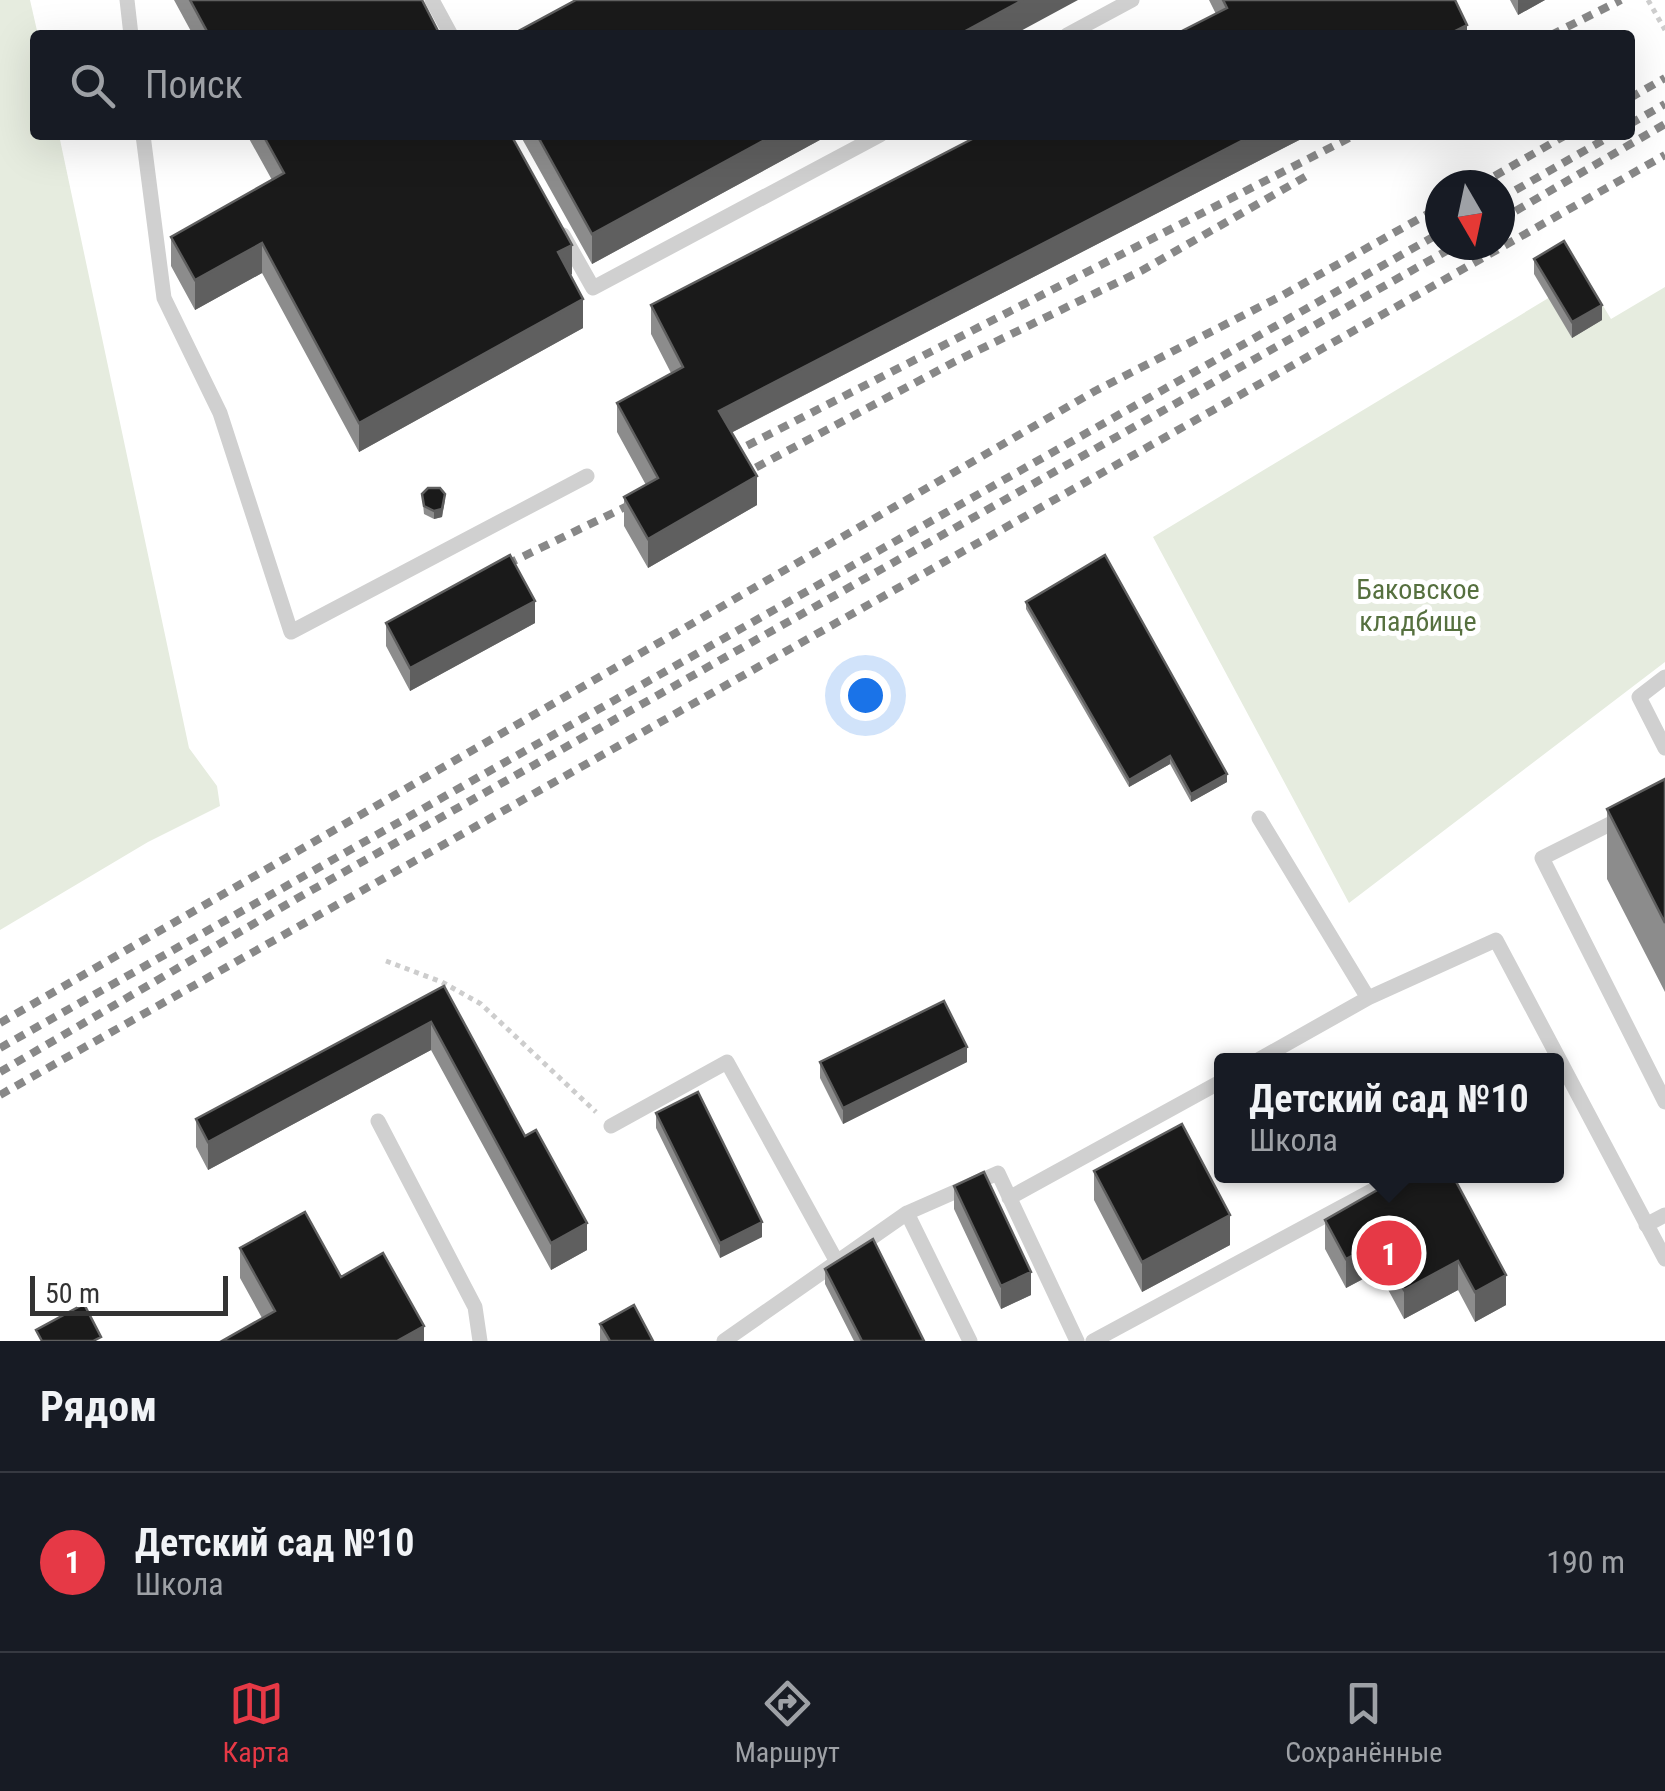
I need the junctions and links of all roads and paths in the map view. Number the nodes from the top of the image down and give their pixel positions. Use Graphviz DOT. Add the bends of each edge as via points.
graph roads {
  1 [pos="127,0"];
  2 [pos="432,0"];
  3 [pos="1132,0"];
  4 [pos="1648,0"];
  5 [pos="130,30"];
  6 [pos="448,30"];
  7 [pos="1076,30"];
  8 [pos="1665,30"];
  9 [pos="145,140"];
  10 [pos="871,140"];
  11 [pos="555,220"];
  12 [pos="586,476"];
  13 [pos="1665,678"];
  14 [pos="1665,748"];
  15 [pos="1648,806"];
  16 [pos="1258,818"];
  17 [pos="386,960"];
  18 [pos="1368,998"];
  19 [pos="1270,1053"];
  20 [pos="1549,1053"];
  21 [pos="1214,1085"];
  22 [pos="1564,1086"];
  23 [pos="1665,1102"];
  24 [pos="378,1121"];
  25 [pos="611,1126"];
  26 [pos="1386,1183"];
  27 [pos="1010,1198"];
  28 [pos="907,1214"];
  29 [pos="1665,1216"];
  30 [pos="1646,1225"];
  31 [pos="1665,1259"];
  32 [pos="837,1262"];
  33 [pos="480,1341"];
  34 [pos="724,1341"];
  35 [pos="970,1341"];
  36 [pos="1077,1341"];
  37 [pos="1093,1341"];
  1 -- 5 [label="lane"];
  2 -- 6 [label="lane"];
  3 -- 7 [label="lane"];
  4 -- 8 [label="path"];
  9 -- 12 [label="lane" via="164,298 220,413 291,632"];
  10 -- 11 [label="lane" via="593,288"];
  13 -- 14 [label="lane" via="1639,697"];
  15 -- 23 [label="lane" via="1542,858"];
  16 -- 18 [label="lane"];
  17 -- 25 [label="path" via="481,1004"];
  18 -- 19 [label="lane"];
  18 -- 20 [label="lane" via="1496,940"];
  21 -- 27 [label="lane"];
  22 -- 30 [label="lane"];
  24 -- 33 [label="lane" via="475,1307"];
  25 -- 32 [label="lane" via="727,1062"];
  26 -- 37 [label="lane"];
  27 -- 28 [label="lane" via="998,1173"];
  27 -- 36 [label="lane"];
  28 -- 32 [label="lane"];
  28 -- 35 [label="lane"];
  29 -- 30 [label="lane"];
  30 -- 31 [label="lane"];
  32 -- 34 [label="lane"];
}
